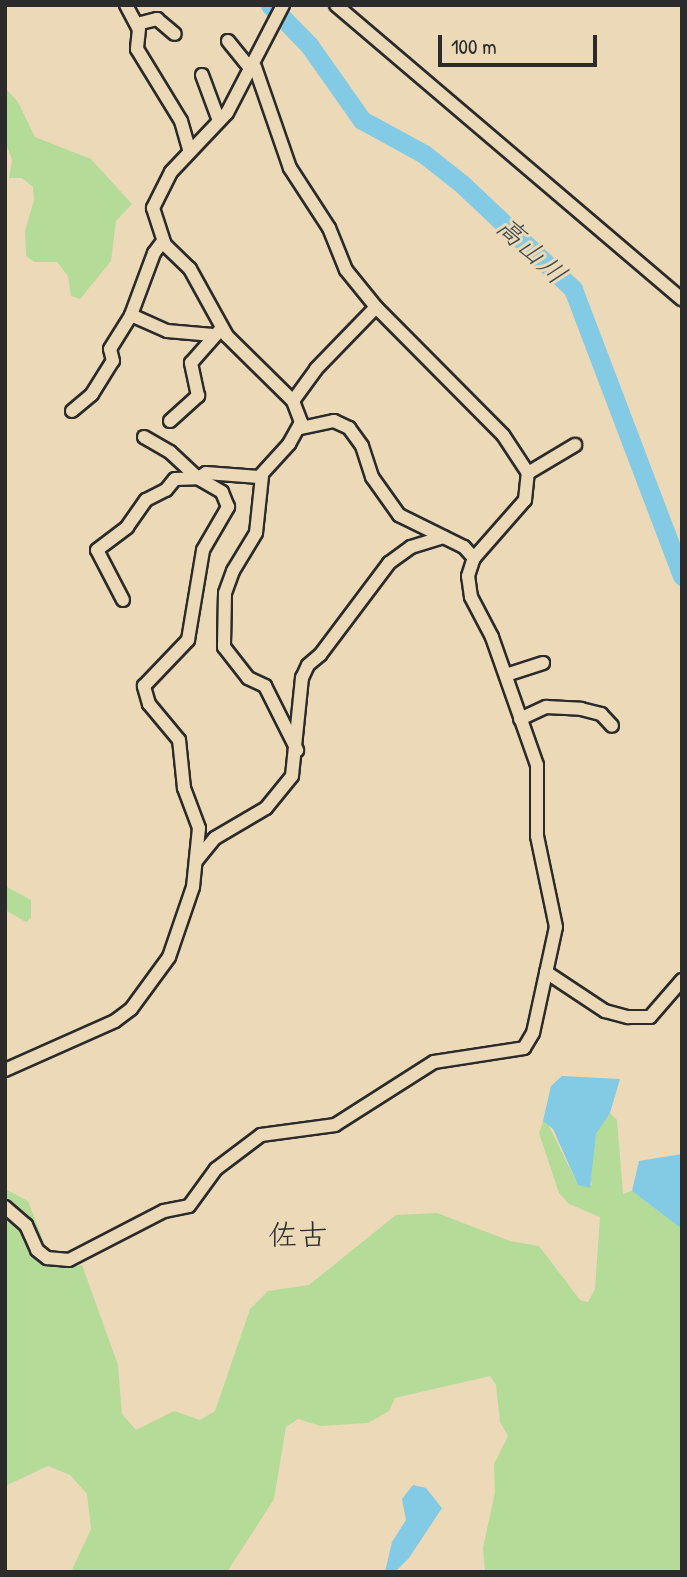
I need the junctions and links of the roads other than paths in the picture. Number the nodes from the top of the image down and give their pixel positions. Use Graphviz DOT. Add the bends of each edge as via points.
graph roads {
  1 [pos="127,5"];
  2 [pos="283,5"];
  3 [pos="335,5"];
  4 [pos="137,24"];
  5 [pos="175,34"];
  6 [pos="228,41"];
  7 [pos="253,69"];
  8 [pos="202,75"];
  9 [pos="219,121"];
  10 [pos="190,152"];
  11 [pos="163,242"];
  12 [pos="682,299"];
  13 [pos="376,307"];
  14 [pos="131,315"];
  15 [pos="218,332"];
  16 [pos="293,401"];
  17 [pos="72,411"];
  18 [pos="170,421"];
  19 [pos="301,428"];
  20 [pos="144,437"];
  21 [pos="575,445"];
  22 [pos="528,472"];
  23 [pos="262,476"];
  24 [pos="198,478"];
  25 [pos="444,537"];
  26 [pos="474,558"];
  27 [pos="123,600"];
  28 [pos="543,663"];
  29 [pos="506,675"];
  30 [pos="520,719"];
  31 [pos="612,726"];
  32 [pos="297,750"];
  33 [pos="195,864"];
  34 [pos="546,972"];
  35 [pos="682,979"];
  36 [pos="5,1070"];
  37 [pos="5,1207"];
  1 -- 4 [label="street"];
  2 -- 7 [label="street"];
  3 -- 12 [label="street"];
  4 -- 5 [label="street" via="150,17"];
  4 -- 10 [label="street" via="137,49 181,121"];
  6 -- 7 [label="street"];
  7 -- 9 [label="street"];
  7 -- 13 [label="street" via="296,181 329,228 346,270"];
  8 -- 9 [label="street"];
  9 -- 10 [label="street"];
  10 -- 11 [label="street" via="171,173 153,208"];
  11 -- 14 [label="street" via="154,253"];
  11 -- 15 [label="street" via="190,269"];
  13 -- 16 [label="street" via="316,369"];
  13 -- 22 [label="street" via="503,435"];
  14 -- 15 [label="street" via="167,331"];
  14 -- 17 [label="street" via="110,349 113,361 92,394"];
  15 -- 16 [label="street"];
  15 -- 18 [label="street" via="191,363 198,396"];
  16 -- 19 [label="street"];
  19 -- 23 [label="street"];
  19 -- 25 [label="street" via="334,421 349,428 362,446 372,477 399,515"];
  20 -- 24 [label="street" via="170,452"];
  21 -- 22 [label="street"];
  22 -- 26 [label="street" via="525,500"];
  23 -- 24 [label="street" via="206,473"];
  23 -- 32 [label="street" via="256,533 225,593 224,647 248,678 265,686"];
  24 -- 27 [label="street" via="175,479 166,490 146,500 127,527 97,550"];
  24 -- 33 [label="street" via="222,492 228,507 203,550 188,639 145,686 149,704 179,740 184,788 199,828"];
  25 -- 26 [label="street"];
  25 -- 32 [label="street" via="411,547 389,563 328,646 308,665 302,678"];
  26 -- 29 [label="street" via="468,576 471,597"];
  28 -- 29 [label="street"];
  29 -- 30 [label="street"];
  30 -- 31 [label="street" via="539,709 581,709 601,714"];
  30 -- 34 [label="street" via="537,765 537,836 556,918"];
  32 -- 33 [label="street" via="292,776 266,808 208,844"];
  33 -- 36 [label="street" via="193,887 169,957 131,1009 115,1021"];
  34 -- 35 [label="street" via="605,1011 628,1017 650,1017"];
  34 -- 37 [label="street" via="533,1034 524,1048 434,1062 335,1125 261,1135 216,1169 189,1206 164,1211 69,1260 47,1258 37,1250 26,1225"];
}
